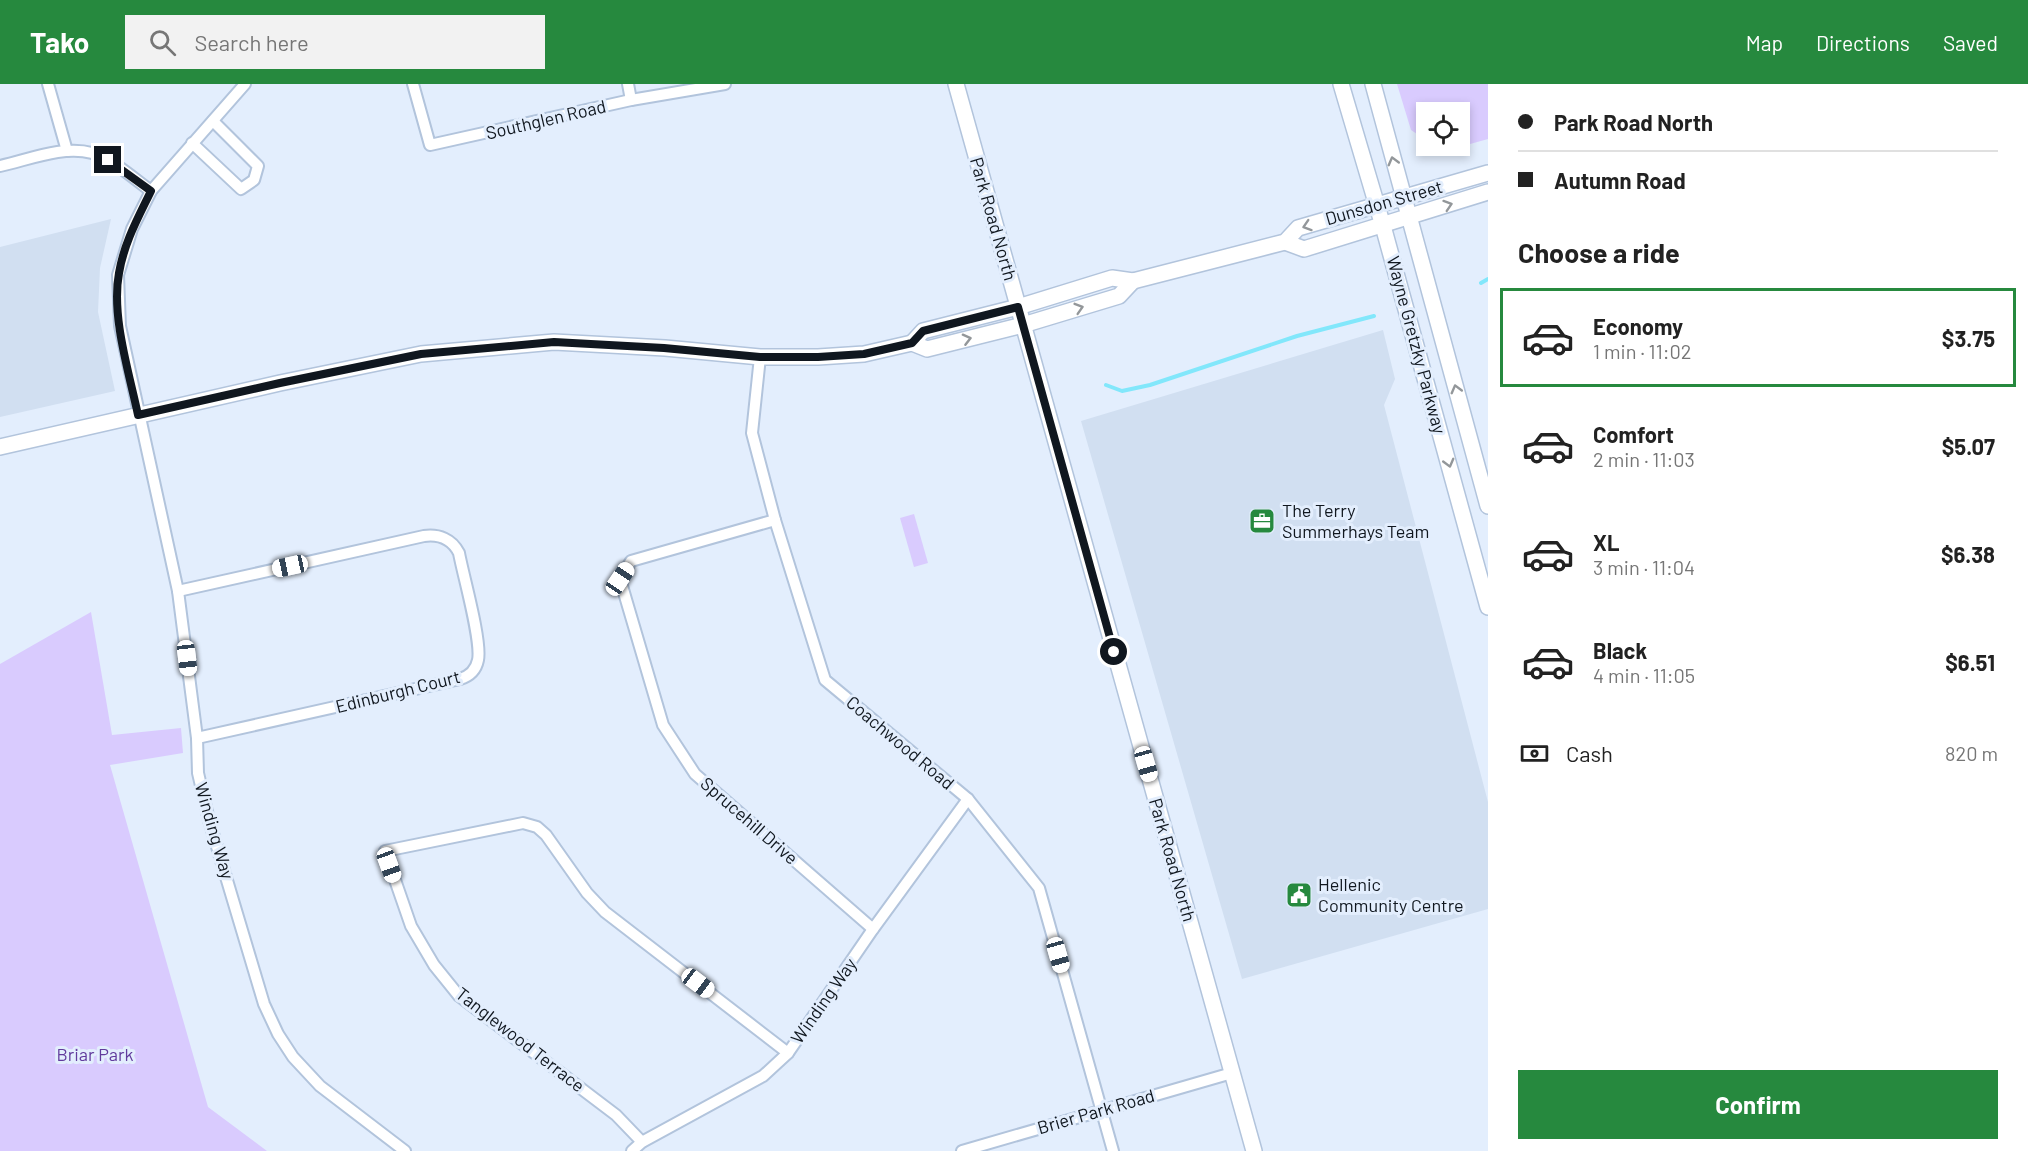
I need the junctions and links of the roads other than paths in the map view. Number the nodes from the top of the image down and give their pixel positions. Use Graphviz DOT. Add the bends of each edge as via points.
graph roads {
  1 [pos="48,84"];
  2 [pos="245,84"];
  3 [pos="413,84"];
  4 [pos="628,84"];
  5 [pos="724,84"];
  6 [pos="956,84"];
  7 [pos="1341,84"];
  8 [pos="1373,84"];
  9 [pos="631,100"];
  10 [pos="213,121"];
  11 [pos="192,143"];
  12 [pos="67,151"];
  13 [pos="0,166"];
  14 [pos="1488,173"];
  15 [pos="151,191"];
  16 [pos="1488,192"];
  17 [pos="1403,197"];
  18 [pos="1376,205"];
  19 [pos="1409,218"];
  20 [pos="1383,226"];
  21 [pos="1285,242"];
  22 [pos="1133,281"];
  23 [pos="1018,307"];
  24 [pos="1023,325"];
  25 [pos="912,343"];
  26 [pos="760,357"];
  27 [pos="138,415"];
  28 [pos="0,447"];
  29 [pos="1488,506"];
  30 [pos="775,520"];
  31 [pos="178,591"];
  32 [pos="1488,607"];
  33 [pos="197,738"];
  34 [pos="968,799"];
  35 [pos="873,929"];
  36 [pos="788,1053"];
  37 [pos="1232,1073"];
  38 [pos="1102,1110"];
  39 [pos="642,1142"];
  40 [pos="405,1151"];
  41 [pos="632,1151"];
  42 [pos="962,1151"];
  43 [pos="1113,1151"];
  44 [pos="1254,1151"];
  1 -- 12 [label="street"];
  2 -- 10 [label="street, Winding Way"];
  3 -- 9 [label="street, Southglen Road" via="430,146"];
  4 -- 9 [label="street"];
  5 -- 9 [label="street, Southglen Road"];
  6 -- 23 [label="main road, Park Road North"];
  7 -- 18 [label="main road, Wayne Gretzky Parkway"];
  17 -- 8 [label="main road, Wayne Gretzky Parkway, one-way"];
  10 -- 11 [label="street, Winding Way"];
  10 -- 11 [label="street" via="258,166 254,180 241,189"];
  11 -- 15 [label="street, Winding Way"];
  12 -- 13 [label="street"];
  12 -- 15 [label="street" via="108,160"];
  14 -- 17 [label="main road, Dunsdon Street"];
  15 -- 27 [label="street, Winding Way" via="132,229 118,275 120,326"];
  19 -- 16 [label="main road, Dunsdon Street, one-way"];
  17 -- 18 [label="main road, Dunsdon Street"];
  17 -- 19 [label="main road, Wayne Gretzky Parkway"];
  18 -- 20 [label="main road, Wayne Gretzky Parkway"];
  18 -- 21 [label="main road, Dunsdon Street, one-way" via="1298,228"];
  19 -- 20 [label="main road, Dunsdon Street"];
  29 -- 19 [label="main road, Wayne Gretzky Parkway, one-way"];
  20 -- 21 [label="main road, Dunsdon Street" via="1304,249"];
  20 -- 32 [label="main road, Wayne Gretzky Parkway, one-way"];
  21 -- 22 [label="main road, Dunsdon Street"];
  22 -- 23 [label="main road, Dunsdon Street" via="1112,278"];
  24 -- 22 [label="main road, Dunsdon Street, one-way" via="1119,296"];
  23 -- 24 [label="main road, Park Road North"];
  23 -- 25 [label="main road, Dunsdon Street" via="923,331"];
  25 -- 24 [label="main road, Dunsdon Street, one-way" via="927,349"];
  24 -- 37 [label="main road, Park Road North"];
  25 -- 26 [label="main road, Dunsdon Street" via="864,354"];
  26 -- 27 [label="main road, Dunsdon Street" via="554,342 421,354"];
  26 -- 30 [label="street, Coachwood Road" via="752,433"];
  27 -- 28 [label="main road, Dunsdon Street"];
  27 -- 31 [label="street, Winding Way"];
  30 -- 34 [label="street, Coachwood Road" via="825,680"];
  30 -- 35 [label="street, Sprucehill Drive" via="631,561 620,579 663,725 695,774"];
  31 -- 33 [label="street, Winding Way"];
  31 -- 33 [label="street, Edinburgh Court" via="424,536 439,536 456,546 459,553 479,649 476,667 460,679"];
  33 -- 40 [label="street, Winding Way" via="198,773 209,820 264,1004 278,1034 320,1086"];
  34 -- 35 [label="street, Winding Way"];
  34 -- 38 [label="street, Coachwood Road" via="1039,888"];
  35 -- 36 [label="street, Winding Way"];
  36 -- 39 [label="street, Winding Way" via="764,1076"];
  36 -- 39 [label="street, Tanglewood Terrace" via="605,912 537,827 523,823 384,851 411,926 459,996 615,1115"];
  37 -- 38 [label="street, Brier Park Road"];
  37 -- 44 [label="main road, Park Road North"];
  38 -- 42 [label="street, Brier Park Road"];
  38 -- 43 [label="street, Coachwood Road"];
  39 -- 41 [label="street, Winding Way"];
}
